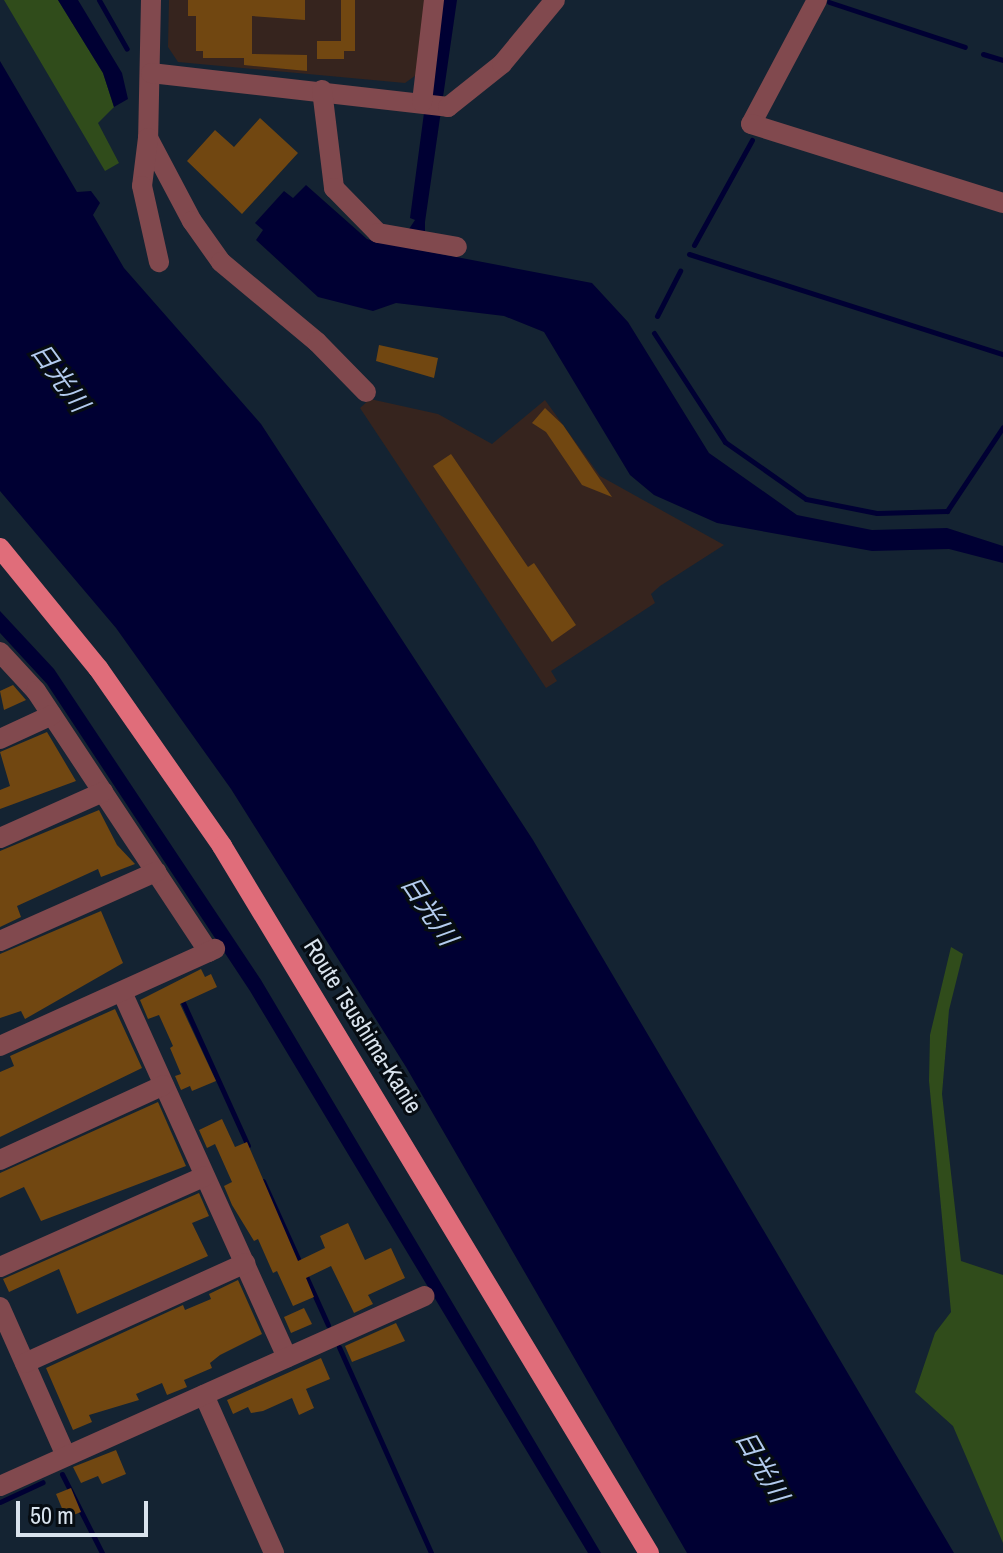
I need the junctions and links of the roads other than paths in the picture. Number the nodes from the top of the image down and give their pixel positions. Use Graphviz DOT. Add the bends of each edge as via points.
graph roads {
  1 [pos="151,0"];
  2 [pos="434,0"];
  3 [pos="555,0"];
  4 [pos="817,0"];
  5 [pos="151,73"];
  6 [pos="322,90"];
  7 [pos="423,103"];
  8 [pos="148,138"];
  9 [pos="1003,203"];
  10 [pos="457,247"];
  11 [pos="159,262"];
  12 [pos="366,392"];
  13 [pos="0,548"];
  14 [pos="0,652"];
  15 [pos="52,715"];
  16 [pos="0,739"];
  17 [pos="103,792"];
  18 [pos="0,838"];
  19 [pos="156,872"];
  20 [pos="0,941"];
  21 [pos="122,992"];
  22 [pos="0,1046"];
  23 [pos="164,1085"];
  24 [pos="0,1160"];
  25 [pos="205,1176"];
  26 [pos="245,1263"];
  27 [pos="0,1267"];
  28 [pos="424,1296"];
  29 [pos="0,1307"];
  30 [pos="287,1357"];
  31 [pos="25,1363"];
  32 [pos="204,1395"];
  33 [pos="66,1456"];
  34 [pos="0,1486"];
  35 [pos="274,1553"];
  36 [pos="649,1553"];
  1 -- 5 [label="street"];
  2 -- 7 [label="street"];
  3 -- 7 [label="street" via="502,64 448,107"];
  4 -- 9 [label="street" via="751,124"];
  5 -- 6 [label="street"];
  5 -- 8 [label="street"];
  6 -- 7 [label="street"];
  6 -- 10 [label="street" via="334,188 378,233"];
  8 -- 11 [label="street" via="142,186"];
  8 -- 12 [label="street" via="221,262 317,342"];
  13 -- 36 [label="main road, Route Tsushima-Kanie" via="107,679 222,846"];
  14 -- 15 [label="street"];
  15 -- 16 [label="street"];
  15 -- 17 [label="street"];
  17 -- 18 [label="street"];
  17 -- 19 [label="street"];
  19 -- 20 [label="street"];
  19 -- 21 [label="street" via="212,951"];
  21 -- 22 [label="street"];
  21 -- 23 [label="street"];
  23 -- 24 [label="street"];
  23 -- 25 [label="street"];
  25 -- 26 [label="street"];
  25 -- 27 [label="street"];
  26 -- 30 [label="street"];
  26 -- 31 [label="street"];
  28 -- 30 [label="street"];
  29 -- 31 [label="street"];
  30 -- 32 [label="street"];
  31 -- 33 [label="street"];
  32 -- 33 [label="street"];
  32 -- 35 [label="street"];
  33 -- 34 [label="street"];
}
